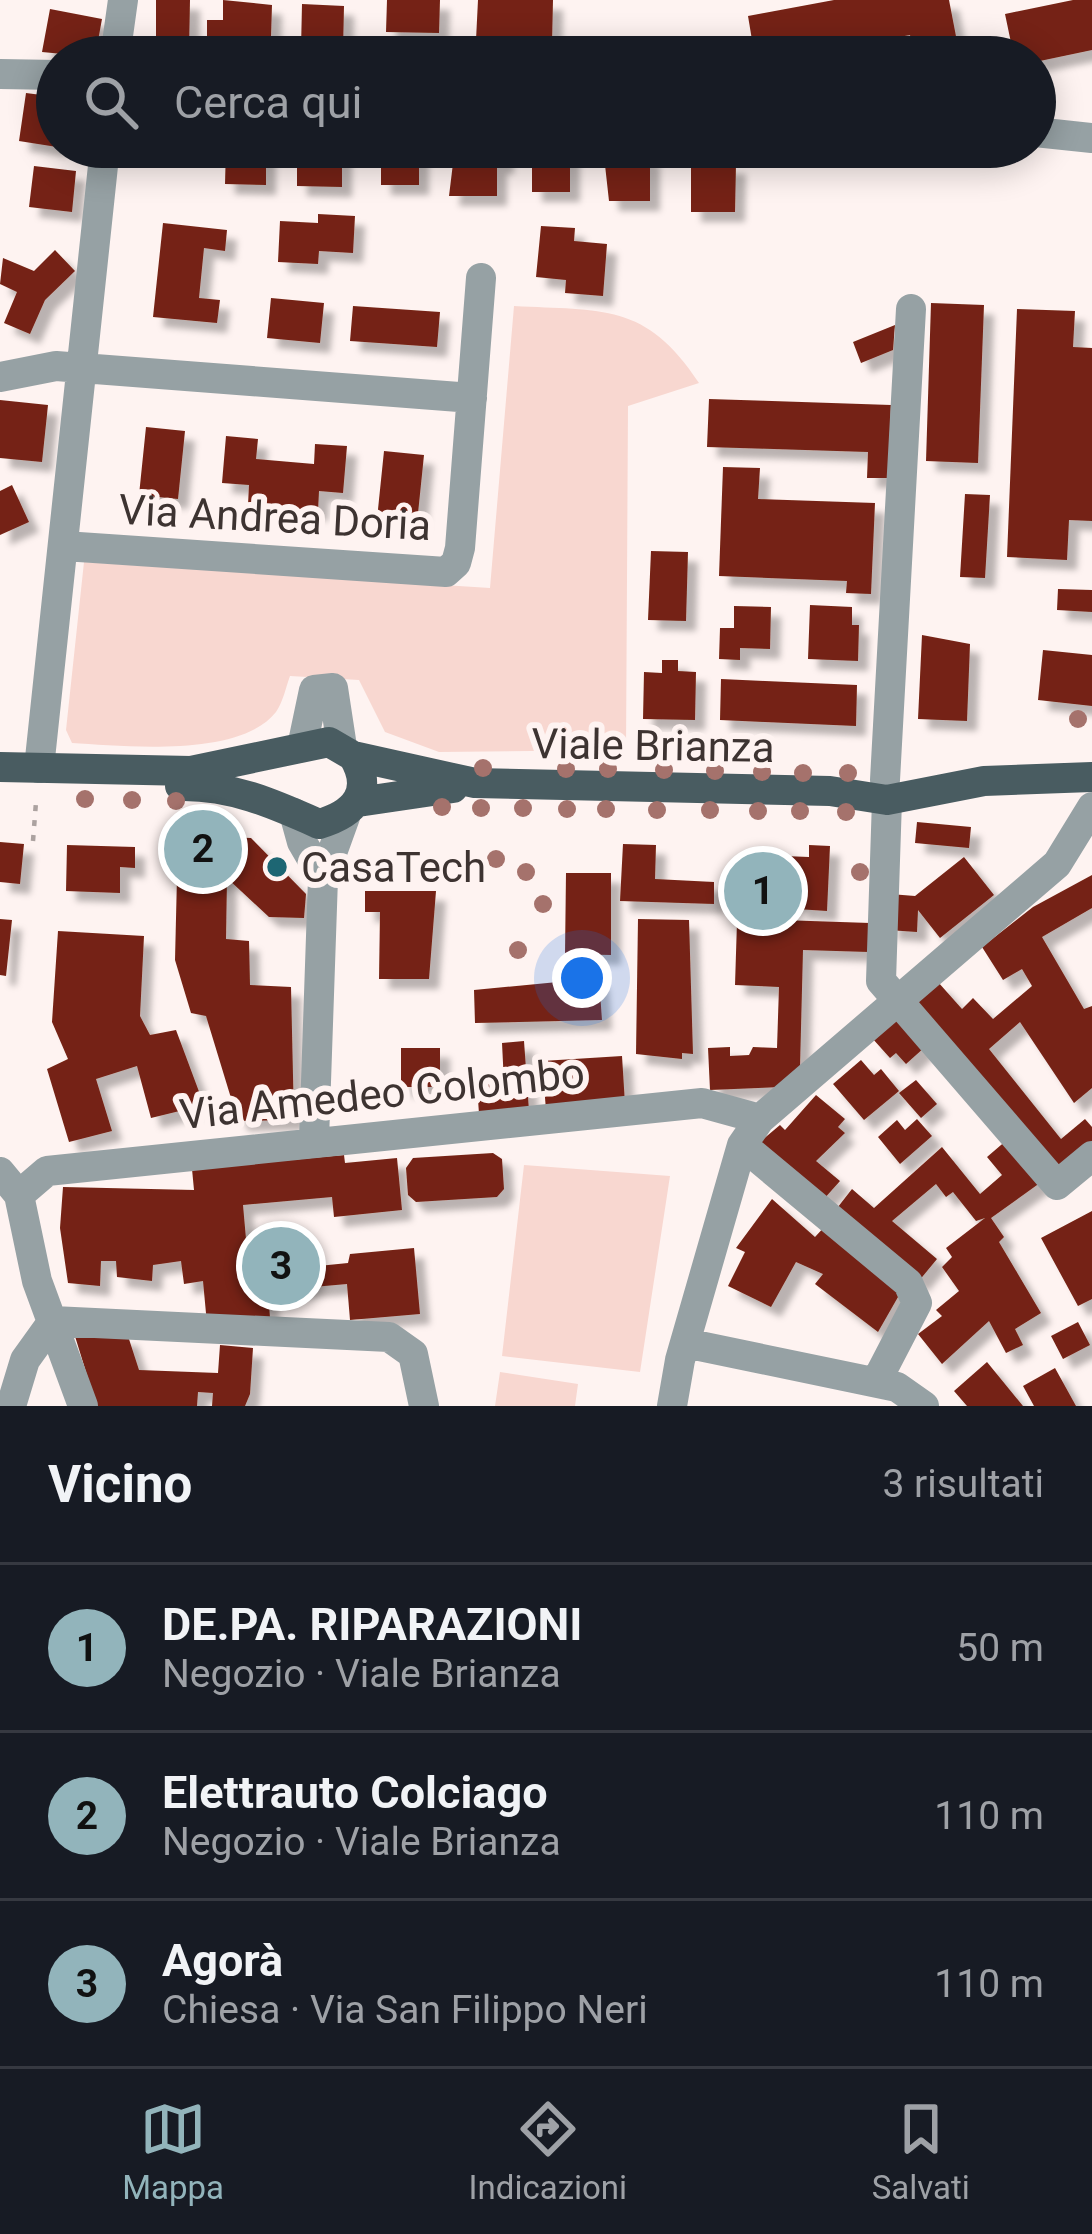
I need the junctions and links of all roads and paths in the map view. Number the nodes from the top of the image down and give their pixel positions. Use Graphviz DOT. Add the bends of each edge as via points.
graph roads {
  1 [pos="123,0"];
  2 [pos="118,36"];
  3 [pos="0,74"];
  4 [pos="36,75"];
  5 [pos="1056,134"];
  6 [pos="1092,138"];
  7 [pos="103,168"];
  8 [pos="481,278"];
  9 [pos="910,309"];
  10 [pos="82,369"];
  11 [pos="0,377"];
  12 [pos="472,398"];
  13 [pos="64,546"];
  14 [pos="298,750"];
  15 [pos="347,752"];
  16 [pos="0,766"];
  17 [pos="39,768"];
  18 [pos="1087,775"];
  19 [pos="475,783"];
  20 [pos="0,786"];
  21 [pos="886,790"];
  22 [pos="36,802"];
  23 [pos="1092,807"];
  24 [pos="291,809"];
  25 [pos="352,809"];
  26 [pos="33,841"];
  27 [pos="323,878"];
  28 [pos="900,997"];
  29 [pos="751,1132"];
  30 [pos="314,1140"];
  31 [pos="1092,1156"];
  32 [pos="9,1183"];
  33 [pos="53,1322"];
  34 [pos="686,1343"];
  35 [pos="876,1382"];
  36 [pos="11,1406"];
  37 [pos="82,1406"];
  38 [pos="424,1406"];
  39 [pos="672,1406"];
  40 [pos="924,1406"];
  1 -- 2 [label="street"];
  3 -- 4 [label="street"];
  5 -- 6 [label="street"];
  7 -- 10 [label="street"];
  8 -- 12 [label="street, Via Andrea Doria"];
  9 -- 21 [label="street"];
  10 -- 11 [label="street"];
  10 -- 12 [label="street"];
  10 -- 13 [label="street"];
  12 -- 13 [label="street, Via Andrea Doria" via="460,548 446,572"];
  13 -- 17 [label="street"];
  14 -- 15 [label="main road, Viale Brianza" via="328,742"];
  14 -- 15 [label="street" via="314,691 333,688"];
  14 -- 17 [label="main road, Viale Brianza" via="191,771"];
  14 -- 24 [label="main road" via="282,772"];
  15 -- 19 [label="main road, Viale Brianza"];
  15 -- 25 [label="main road" via="363,778"];
  16 -- 17 [label="main road, Viale Brianza"];
  18 -- 21 [label="main road, Viale Brianza"];
  19 -- 21 [label="main road, Viale Brianza"];
  19 -- 25 [label="main road, Viale Brianza"];
  20 -- 24 [label="main road, Viale Brianza" via="192,785"];
  21 -- 28 [label="street" via="881,981"];
  22 -- 26 [label="path"];
  23 -- 28 [label="street" via="1057,864"];
  24 -- 25 [label="main road, Viale Brianza" via="319,824"];
  24 -- 27 [label="street"];
  25 -- 27 [label="street"];
  27 -- 30 [label="street"];
  28 -- 29 [label="street"];
  28 -- 31 [label="street" via="1057,1185"];
  29 -- 30 [label="street, Via Amedeo Colombo" via="702,1103"];
  29 -- 34 [label="street"];
  29 -- 35 [label="street" via="908,1282 917,1303"];
  30 -- 32 [label="street, Via Amedeo Colombo" via="47,1171"];
  32 -- 33 [label="street"];
  33 -- 36 [label="street" via="25,1360"];
  33 -- 37 [label="street"];
  33 -- 38 [label="street" via="389,1337 413,1354"];
  34 -- 35 [label="street"];
  34 -- 39 [label="street"];
  35 -- 40 [label="street"];
}
